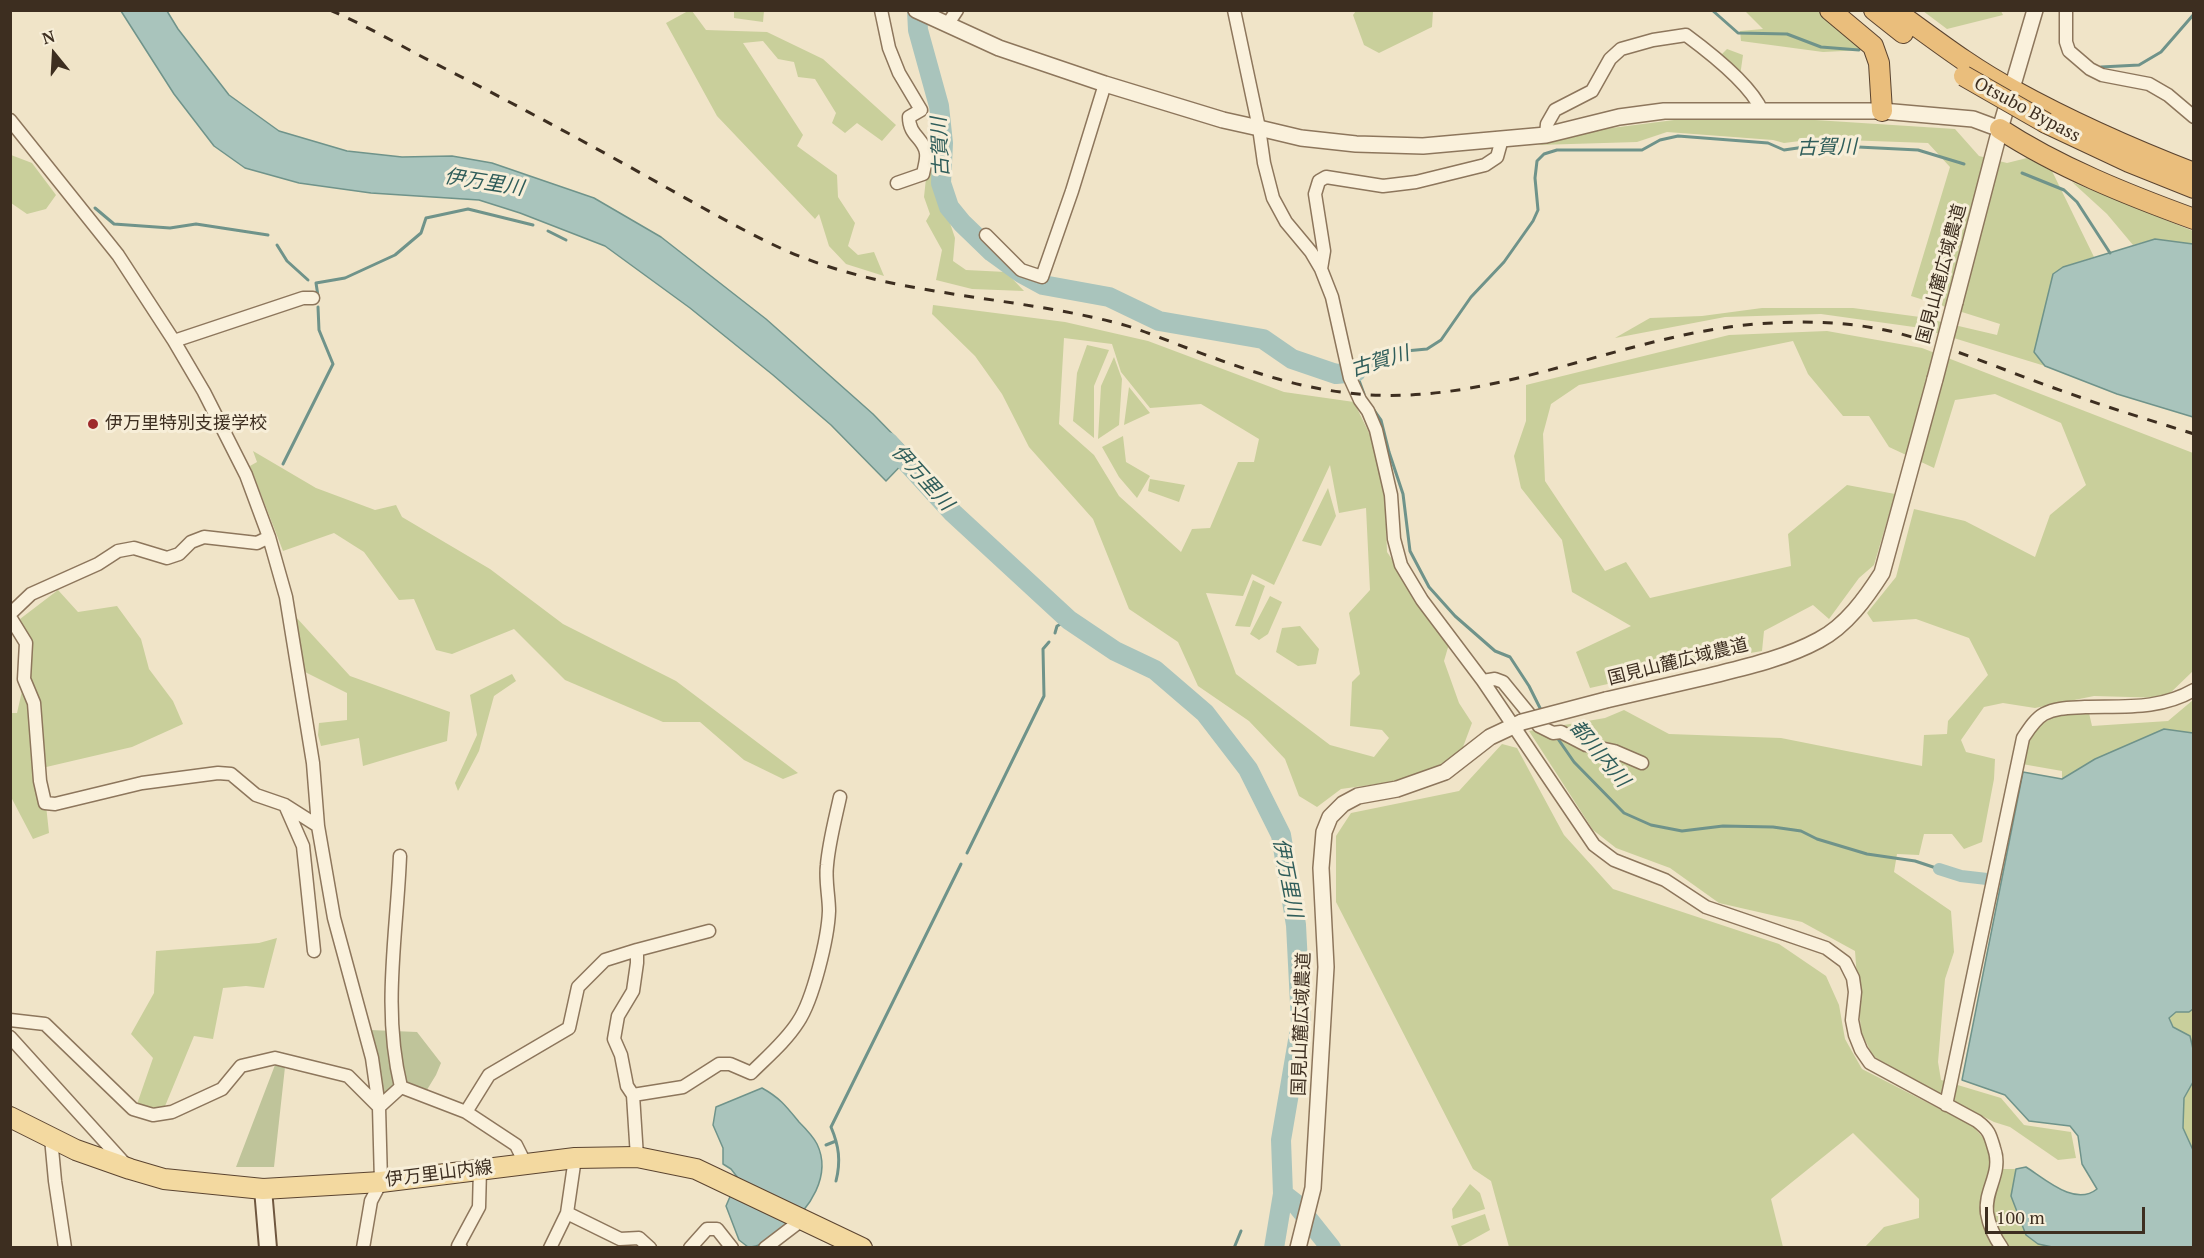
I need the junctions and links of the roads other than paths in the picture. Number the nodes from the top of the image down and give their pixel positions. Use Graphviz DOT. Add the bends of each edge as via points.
graph roads {
  1 [pos="880,10"];
  2 [pos="916,10"];
  3 [pos="957,10"];
  4 [pos="1234,10"];
  5 [pos="1830,10"];
  6 [pos="1874,10"];
  7 [pos="1894,10"];
  8 [pos="2035,10"];
  9 [pos="2066,10"];
  10 [pos="941,22"];
  11 [pos="1105,84"];
  12 [pos="2013,90"];
  13 [pos="1762,111"];
  14 [pos="1882,111"];
  15 [pos="2193,117"];
  16 [pos="10,120"];
  17 [pos="1259,128"];
  18 [pos="2000,129"];
  19 [pos="1546,135"];
  20 [pos="1502,139"];
  21 [pos="2193,173"];
  22 [pos="897,183"];
  23 [pos="2193,188"];
  24 [pos="2193,219"];
  25 [pos="986,235"];
  26 [pos="1321,269"];
  27 [pos="312,298"];
  28 [pos="174,341"];
  29 [pos="269,537"];
  30 [pos="10,615"];
  31 [pos="1483,681"];
  32 [pos="2193,690"];
  33 [pos="1517,724"];
  34 [pos="1642,763"];
  35 [pos="840,797"];
  36 [pos="285,805"];
  37 [pos="318,826"];
  38 [pos="400,856"];
  39 [pos="709,932"];
  40 [pos="637,950"];
  41 [pos="314,951"];
  42 [pos="10,1020"];
  43 [pos="10,1036"];
  44 [pos="401,1087"];
  45 [pos="633,1095"];
  46 [pos="1946,1105"];
  47 [pos="379,1107"];
  48 [pos="466,1112"];
  49 [pos="10,1117"];
  50 [pos="51,1138"];
  51 [pos="637,1156"];
  52 [pos="575,1158"];
  53 [pos="525,1163"];
  54 [pos="480,1169"];
  55 [pos="130,1170"];
  56 [pos="381,1182"];
  57 [pos="263,1189"];
  58 [pos="567,1213"];
  59 [pos="803,1219"];
  60 [pos="1298,1247"];
  61 [pos="65,1248"];
  62 [pos="268,1248"];
  63 [pos="363,1248"];
  64 [pos="461,1248"];
  65 [pos="550,1248"];
  66 [pos="650,1248"];
  67 [pos="690,1248"];
  68 [pos="732,1248"];
  69 [pos="765,1248"];
  70 [pos="862,1248"];
  71 [pos="2002,1248"];
  1 -- 22 [label="street" via="899,73 921,110 909,117 909,127 926,153 923,174"];
  2 -- 10 [label="street"];
  3 -- 10 [label="street"];
  4 -- 17 [label="street"];
  5 -- 14 [label="highway" via="1872,46 1879,63"];
  6 -- 23 [label="highway, Otsubo Bypass, bridge" via="1964,76 2046,123"];
  7 -- 12 [label="highway"];
  8 -- 12 [label="street, 国見山麓広域農道"];
  9 -- 15 [label="street" via="2069,51 2090,69 2149,84"];
  10 -- 11 [label="street" via="999,48"];
  11 -- 17 [label="street"];
  11 -- 25 [label="street" via="1042,277 1021,270"];
  12 -- 18 [label="street, 国見山麓広域農道"];
  12 -- 21 [label="highway"];
  13 -- 14 [label="street"];
  13 -- 19 [label="street" via="1664,111 1619,117"];
  13 -- 19 [label="street" via="1758,100 1712,54 1686,35 1621,50 1610,58 1592,91 1556,110 1547,124"];
  14 -- 18 [label="street" via="1973,119"];
  16 -- 28 [label="street" via="118,255"];
  17 -- 20 [label="street" via="1300,138 1356,144 1423,146"];
  17 -- 26 [label="street" via="1273,198"];
  18 -- 24 [label="highway" via="2025,145 2137,198"];
  18 -- 33 [label="street, 国見山麓広域農道, bridge" via="1882,573 1867,597 1821,639 1792,652"];
  19 -- 20 [label="street"];
  20 -- 26 [label="street" via="1497,157 1485,165 1416,182 1383,186 1326,177 1319,181 1315,194 1324,251"];
  26 -- 31 [label="street" via="1332,297 1349,374 1376,430 1401,565 1422,600"];
  27 -- 28 [label="street"];
  28 -- 29 [label="street" via="246,475"];
  29 -- 30 [label="street" via="257,543 204,537 167,558 135,548 118,551 31,594"];
  29 -- 37 [label="street" via="288,608 313,763"];
  30 -- 36 [label="street" via="26,643 24,679 34,703 45,802 55,804 142,783 218,773 231,774 256,795"];
  31 -- 33 [label="street"];
  31 -- 34 [label="street" via="1503,682 1539,726"];
  32 -- 46 [label="street" via="2153,705 2062,708 2044,714 2023,738"];
  33 -- 46 [label="street" via="1594,845 1614,860 1665,880 1706,907 1826,948 1845,962 1853,978 1855,1035 1870,1063"];
  33 -- 60 [label="street, 国見山麓広域農道" via="1490,737 1445,772 1397,789 1358,796 1330,817 1324,832 1321,868 1326,967 1313,1188"];
  35 -- 45 [label="street" via="826,869 827,932 810,997 799,1021 751,1073 719,1064 683,1087"];
  36 -- 37 [label="street"];
  36 -- 41 [label="street" via="303,846"];
  37 -- 47 [label="street" via="334,918 372,1058"];
  38 -- 44 [label="street" via="392,963 392,1029"];
  39 -- 40 [label="street"];
  40 -- 45 [label="street" via="633,991 618,1016 614,1039"];
  40 -- 48 [label="street" via="605,960 578,987 569,1028 489,1075"];
  42 -- 47 [label="street" via="45,1024 133,1109 153,1115 172,1112 222,1089 241,1066 275,1058 348,1076"];
  43 -- 55 [label="street"];
  44 -- 47 [label="street"];
  44 -- 48 [label="street"];
  45 -- 51 [label="street"];
  46 -- 71 [label="street" via="1989,1131 1998,1167 1987,1213"];
  47 -- 56 [label="street"];
  48 -- 53 [label="street" via="516,1145"];
  49 -- 50 [label="main road, 伊万里山内線"];
  50 -- 55 [label="main road, 伊万里山内線"];
  50 -- 61 [label="street"];
  51 -- 52 [label="main road, 伊万里山内線"];
  51 -- 59 [label="main road, 伊万里山内線" via="696,1169"];
  52 -- 53 [label="main road, 伊万里山内線"];
  52 -- 58 [label="street"];
  53 -- 54 [label="main road, 伊万里山内線"];
  54 -- 56 [label="main road, 伊万里山内線"];
  54 -- 64 [label="street" via="479,1207 458,1246"];
  55 -- 57 [label="main road, 伊万里山内線" via="164,1179"];
  56 -- 57 [label="main road, 伊万里山内線"];
  56 -- 63 [label="street" via="371,1201"];
  57 -- 62 [label="main road"];
  58 -- 65 [label="street"];
  58 -- 66 [label="street" via="620,1239 639,1238"];
  59 -- 69 [label="street"];
  59 -- 70 [label="main road, 伊万里山内線"];
  67 -- 68 [label="street" via="707,1229 717,1229"];
}
